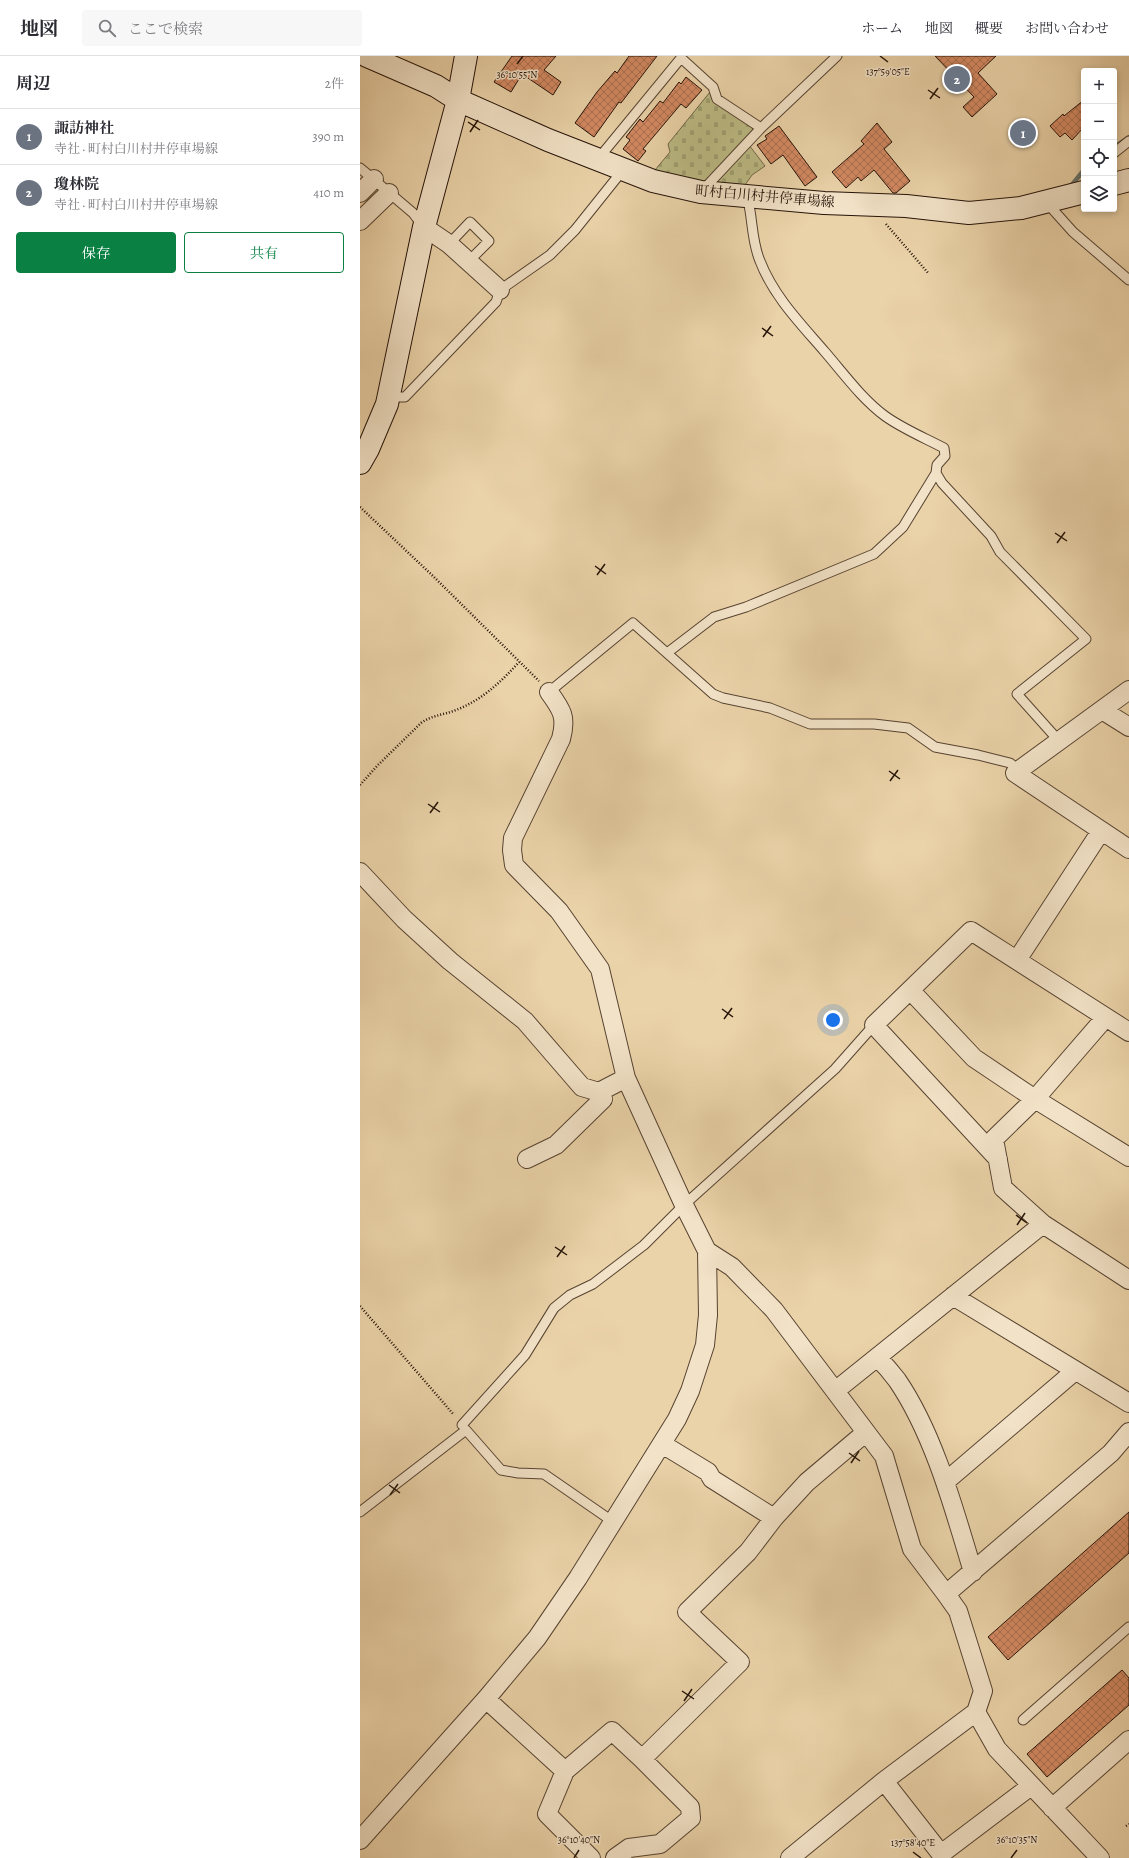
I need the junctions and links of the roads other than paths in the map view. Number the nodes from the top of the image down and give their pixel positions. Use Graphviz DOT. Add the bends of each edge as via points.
graph roads {
  1 [pos="367,56"];
  2 [pos="466,56"];
  3 [pos="837,56"];
  4 [pos="458,100"];
  5 [pos="761,128"];
  6 [pos="1129,141"];
  7 [pos="1117,151"];
  8 [pos="598,159"];
  9 [pos="624,169"];
  10 [pos="367,174"];
  11 [pos="1129,180"];
  12 [pos="1117,183"];
  13 [pos="1080,190"];
  14 [pos="701,192"];
  15 [pos="360,193"];
  16 [pos="389,193"];
  17 [pos="747,196"];
  18 [pos="1046,202"];
  19 [pos="360,221"];
  20 [pos="424,227"];
  21 [pos="449,244"];
  22 [pos="469,261"];
  23 [pos="1129,280"];
  24 [pos="500,290"];
  25 [pos="388,397"];
  26 [pos="362,455"];
  27 [pos="936,473"];
  28 [pos="667,653"];
  29 [pos="1129,690"];
  30 [pos="549,692"];
  31 [pos="1102,710"];
  32 [pos="1129,727"];
  33 [pos="1059,741"];
  34 [pos="1018,770"];
  35 [pos="1101,831"];
  36 [pos="1128,846"];
  37 [pos="360,872"];
  38 [pos="1017,960"];
  39 [pos="911,991"];
  40 [pos="1106,1018"];
  41 [pos="874,1025"];
  42 [pos="1129,1032"];
  43 [pos="626,1078"];
  44 [pos="599,1092"];
  45 [pos="1035,1099"];
  46 [pos="1129,1157"];
  47 [pos="527,1159"];
  48 [pos="998,1159"];
  49 [pos="684,1205"];
  50 [pos="1043,1224"];
  51 [pos="707,1251"];
  52 [pos="1129,1280"];
  53 [pos="953,1296"];
  54 [pos="877,1357"];
  55 [pos="1075,1371"];
  56 [pos="835,1391"];
  57 [pos="1129,1403"];
  58 [pos="462,1425"];
  59 [pos="1129,1432"];
  60 [pos="865,1434"];
  61 [pos="662,1444"];
  62 [pos="945,1482"];
  63 [pos="360,1512"];
  64 [pos="774,1518"];
  65 [pos="612,1522"];
  66 [pos="973,1572"];
  67 [pos="946,1594"];
  68 [pos="1129,1627"];
  69 [pos="486,1699"];
  70 [pos="976,1712"];
  71 [pos="1023,1720"];
  72 [pos="1129,1740"];
  73 [pos="642,1758"];
  74 [pos="565,1771"];
  75 [pos="884,1781"];
  76 [pos="1031,1786"];
  77 [pos="1052,1808"];
  78 [pos="360,1840"];
  79 [pos="591,1858"];
  80 [pos="615,1858"];
  81 [pos="790,1858"];
  82 [pos="1100,1858"];
  1 -- 4 [label="main road, 町村白川村井停車場線" via="436,86"];
  2 -- 4 [label="main road"];
  3 -- 5 [label="lane"];
  4 -- 8 [label="main road, 町村白川村井停車場線"];
  4 -- 20 [label="main road"];
  5 -- 8 [label="lane" via="717,99 713,87 681,58"];
  5 -- 14 [label="lane"];
  6 -- 7 [label="lane"];
  8 -- 9 [label="main road, 町村白川村井停車場線"];
  9 -- 14 [label="main road, 町村白川村井停車場線" via="653,181"];
  9 -- 24 [label="lane" via="570,235 550,255"];
  10 -- 15 [label="street"];
  10 -- 16 [label="lane"];
  11 -- 12 [label="main road"];
  13 -- 18 [label="main road, 町村白川村井停車場線"];
  14 -- 17 [label="main road, 町村白川村井停車場線"];
  16 -- 19 [label="street"];
  16 -- 20 [label="lane" via="413,213"];
  17 -- 18 [label="main road, 町村白川村井停車場線" via="824,203 906,206 969,213 1021,208"];
  17 -- 27 [label="lane" via="753,239 773,288 857,390 886,416 944,448 945,456 937,465"];
  18 -- 23 [label="lane" via="1073,232"];
  20 -- 21 [label="street"];
  20 -- 25 [label="main road"];
  21 -- 22 [label="street"];
  21 -- 22 [label="lane" via="470,222 489,241"];
  22 -- 24 [label="street"];
  24 -- 25 [label="lane" via="496,302 405,397"];
  25 -- 26 [label="main road"];
  27 -- 28 [label="lane" via="903,527 874,554 746,607 714,617"];
  27 -- 33 [label="lane" via="942,483 991,536 1000,552 1086,639 1017,694"];
  28 -- 30 [label="lane" via="633,623"];
  28 -- 34 [label="lane" via="713,694 723,698 770,708 810,724 874,724 908,728 935,747 1010,763"];
  29 -- 31 [label="street"];
  30 -- 43 [label="street" via="560,706 565,724 561,739 513,838 514,864 559,911 600,969"];
  31 -- 32 [label="street"];
  31 -- 33 [label="street"];
  33 -- 34 [label="street"];
  34 -- 35 [label="street" via="1015,773"];
  35 -- 36 [label="street"];
  35 -- 38 [label="street"];
  37 -- 44 [label="street" via="404,919 525,1021 582,1087"];
  38 -- 39 [label="street" via="971,931"];
  38 -- 40 [label="street"];
  39 -- 41 [label="street"];
  39 -- 45 [label="street" via="974,1058"];
  40 -- 42 [label="street"];
  40 -- 45 [label="street"];
  41 -- 48 [label="street"];
  41 -- 49 [label="lane" via="835,1070"];
  43 -- 44 [label="street"];
  43 -- 49 [label="street"];
  44 -- 47 [label="street" via="602,1099 556,1145"];
  45 -- 46 [label="street"];
  45 -- 48 [label="street" via="994,1139"];
  48 -- 50 [label="street" via="1002,1188"];
  49 -- 51 [label="street"];
  49 -- 58 [label="lane" via="644,1245 594,1284 570,1295 554,1308 525,1355"];
  50 -- 52 [label="street"];
  50 -- 53 [label="street"];
  51 -- 56 [label="street" via="732,1267 774,1310"];
  51 -- 61 [label="street" via="708,1315 705,1345 690,1391"];
  53 -- 54 [label="street"];
  53 -- 55 [label="street"];
  54 -- 56 [label="street"];
  54 -- 62 [label="street" via="913,1405"];
  55 -- 57 [label="street"];
  55 -- 62 [label="street"];
  56 -- 60 [label="street"];
  59 -- 66 [label="street" via="1111,1453"];
  60 -- 64 [label="street" via="807,1482"];
  60 -- 67 [label="street" via="884,1456 912,1549"];
  61 -- 64 [label="street"];
  61 -- 65 [label="street"];
  62 -- 66 [label="street"];
  63 -- 65 [label="lane" via="466,1430 501,1470 544,1474"];
  64 -- 73 [label="street" via="748,1552 687,1612 740,1662"];
  65 -- 69 [label="street" via="537,1638"];
  66 -- 67 [label="street"];
  67 -- 70 [label="street" via="958,1611 982,1691"];
  68 -- 71 [label="lane"];
  69 -- 74 [label="street"];
  69 -- 78 [label="street"];
  70 -- 75 [label="street"];
  70 -- 76 [label="street" via="997,1749"];
  72 -- 77 [label="street"];
  73 -- 74 [label="street" via="612,1732"];
  73 -- 80 [label="street" via="690,1807 691,1818 660,1844 630,1848"];
  74 -- 79 [label="street" via="547,1814"];
  75 -- 76 [label="street" via="941,1854"];
  75 -- 81 [label="street"];
  76 -- 77 [label="street"];
  77 -- 82 [label="street"];
}
